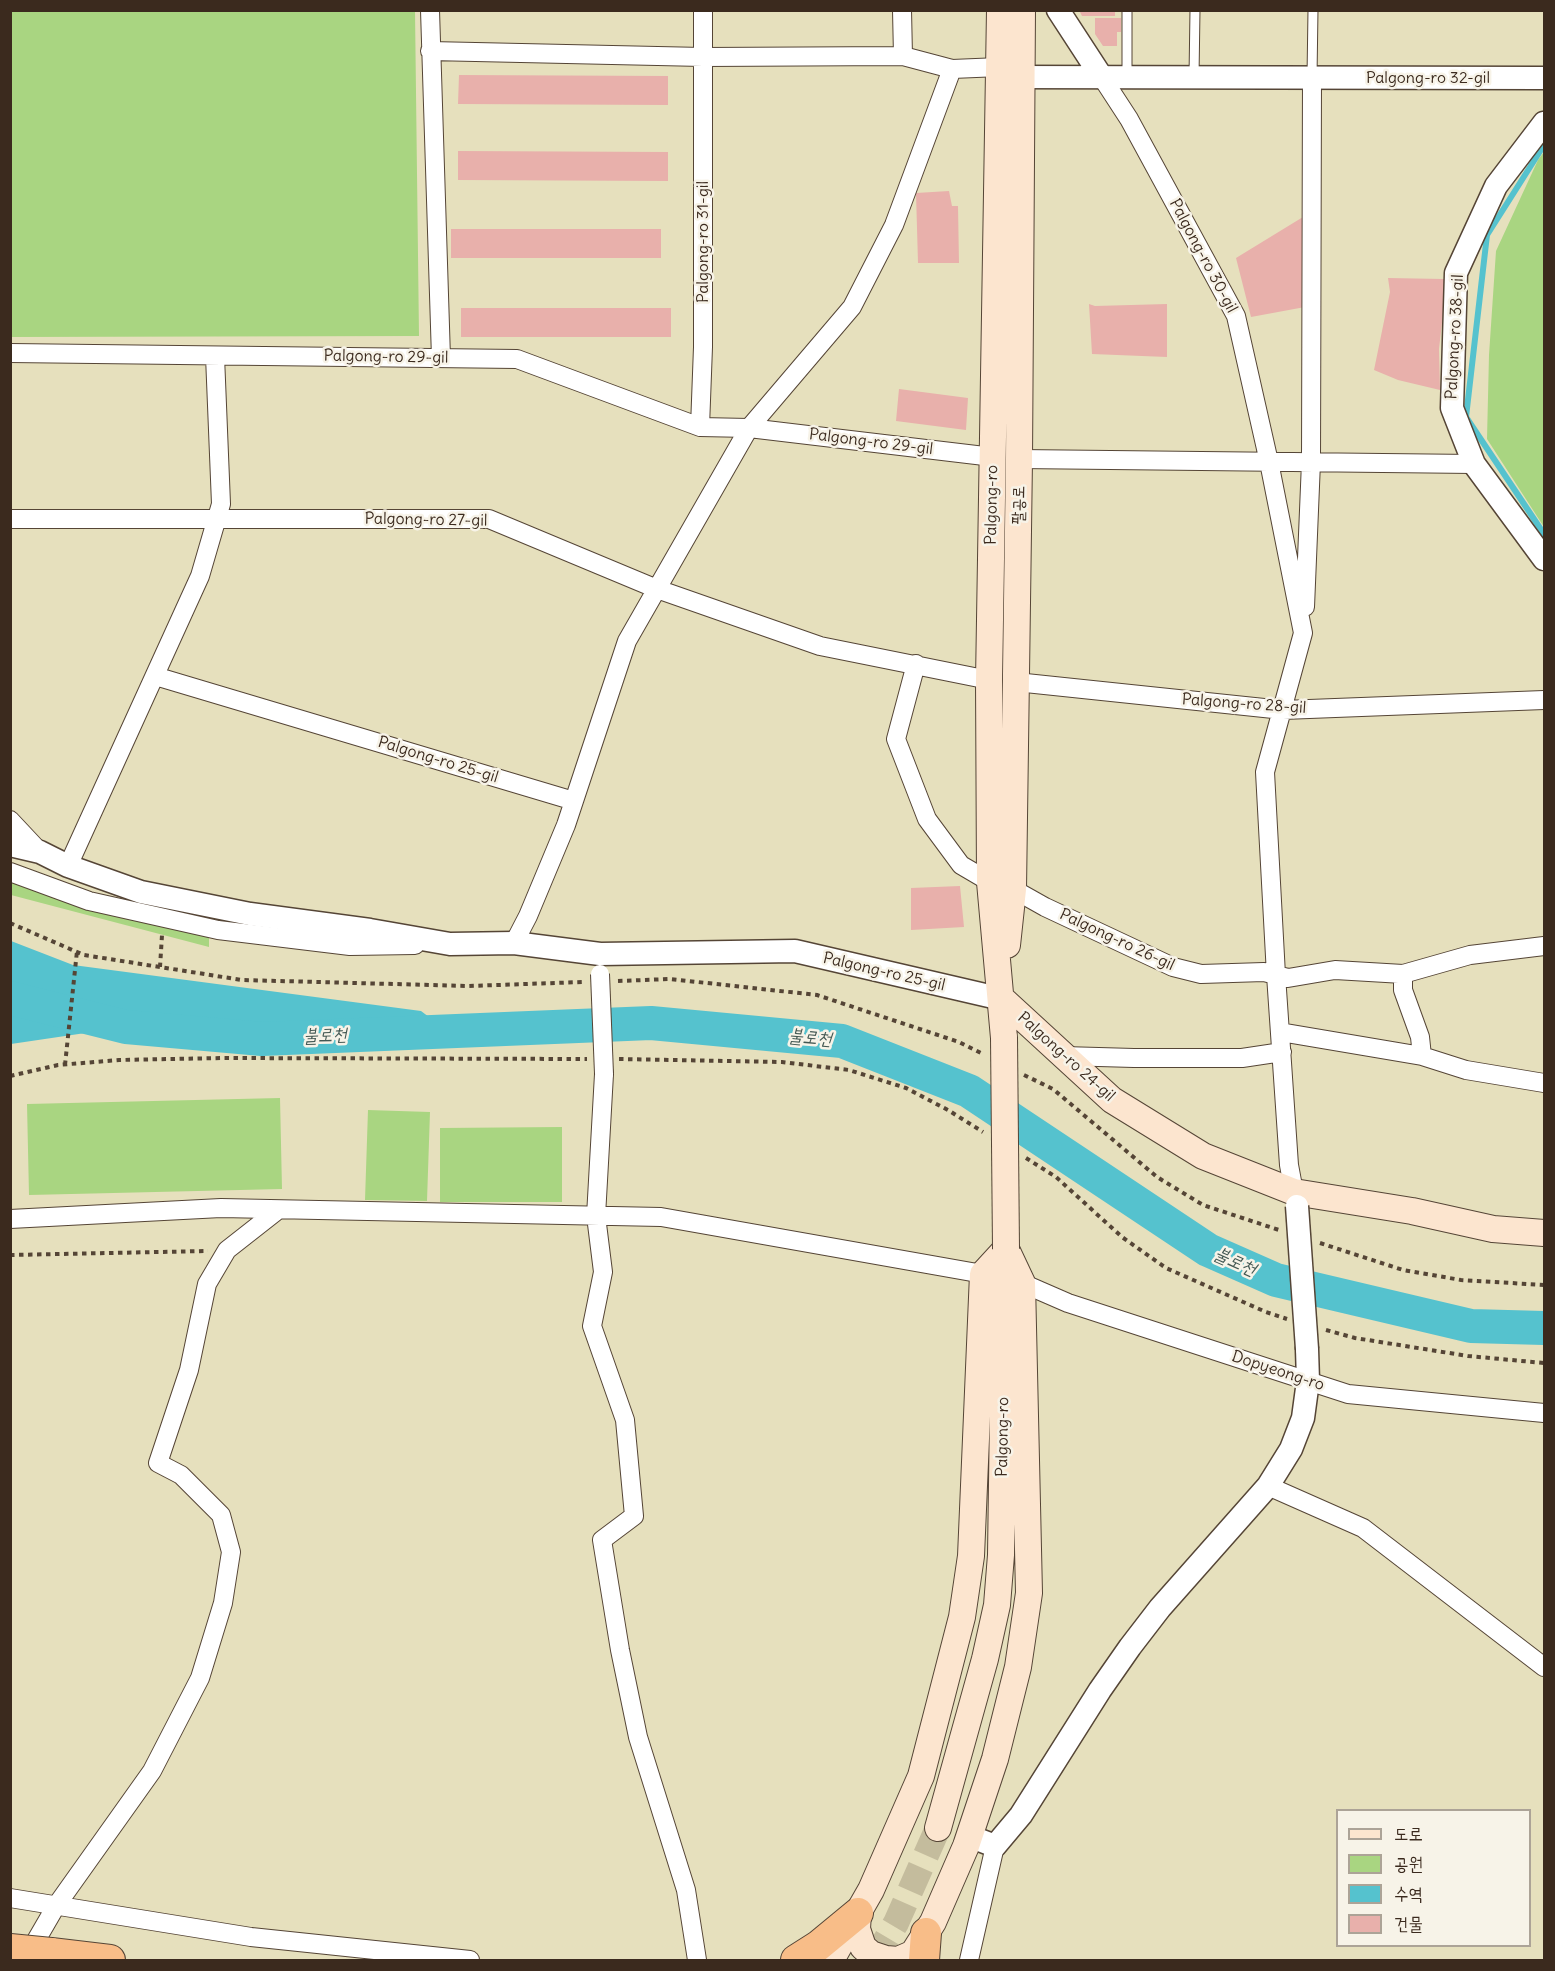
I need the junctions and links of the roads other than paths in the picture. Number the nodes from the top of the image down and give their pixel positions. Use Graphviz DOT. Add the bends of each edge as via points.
graph roads {
  1 [pos="430,10"];
  2 [pos="703,10"];
  3 [pos="902,10"];
  4 [pos="1000,10"];
  5 [pos="1022,10"];
  6 [pos="1058,10"];
  7 [pos="1127,10"];
  8 [pos="1195,10"];
  9 [pos="1313,10"];
  10 [pos="430,51"];
  11 [pos="903,56"];
  12 [pos="703,57"];
  13 [pos="952,69"];
  14 [pos="1007,73"];
  15 [pos="1101,76"];
  16 [pos="1127,76"];
  17 [pos="1194,77"];
  18 [pos="1312,77"];
  19 [pos="1545,78"];
  20 [pos="1545,123"];
  21 [pos="10,353"];
  22 [pos="215,356"];
  23 [pos="441,358"];
  24 [pos="700,427"];
  25 [pos="749,428"];
  26 [pos="993,457"];
  27 [pos="1019,459"];
  28 [pos="1269,462"];
  29 [pos="1311,462"];
  30 [pos="1474,464"];
  31 [pos="217,518"];
  32 [pos="10,519"];
  33 [pos="1545,559"];
  34 [pos="657,589"];
  35 [pos="1303,633"];
  36 [pos="916,664"];
  37 [pos="155,676"];
  38 [pos="989,680"];
  39 [pos="1016,682"];
  40 [pos="1545,700"];
  41 [pos="1283,710"];
  42 [pos="574,801"];
  43 [pos="10,820"];
  44 [pos="10,845"];
  45 [pos="40,852"];
  46 [pos="68,866"];
  47 [pos="10,872"];
  48 [pos="1002,886"];
  49 [pos="514,943"];
  50 [pos="450,944"];
  51 [pos="1545,945"];
  52 [pos="600,964"];
  53 [pos="1402,974"];
  54 [pos="1276,975"];
  55 [pos="1002,999"];
  56 [pos="1280,1032"];
  57 [pos="1004,1038"];
  58 [pos="1282,1052"];
  59 [pos="1063,1056"];
  60 [pos="1422,1056"];
  61 [pos="1545,1083"];
  62 [pos="1295,1199"];
  63 [pos="278,1210"];
  64 [pos="596,1216"];
  65 [pos="10,1219"];
  66 [pos="1545,1233"];
  67 [pos="1006,1249"];
  68 [pos="983,1274"];
  69 [pos="1022,1282"];
  70 [pos="1308,1381"];
  71 [pos="1545,1413"];
  72 [pos="1268,1485"];
  73 [pos="1545,1667"];
  74 [pos="938,1828"];
  75 [pos="969,1836"];
  76 [pos="995,1846"];
  77 [pos="10,1899"];
  78 [pos="56,1906"];
  79 [pos="858,1913"];
  80 [pos="10,1949"];
  81 [pos="918,1952"];
  82 [pos="38,1957"];
  83 [pos="110,1960"];
  84 [pos="470,1960"];
  85 [pos="698,1960"];
  86 [pos="796,1960"];
  87 [pos="831,1960"];
  88 [pos="969,1960"];
  1 -- 10 [label="street"];
  2 -- 12 [label="street, Palgong-ro 31-gil"];
  3 -- 11 [label="street"];
  4 -- 14 [label="main road, Palgong-ro"];
  5 -- 14 [label="main road, 팔공로"];
  6 -- 15 [label="street"];
  7 -- 16 [label="lane"];
  8 -- 17 [label="lane"];
  9 -- 18 [label="lane"];
  10 -- 12 [label="street"];
  10 -- 23 [label="street"];
  11 -- 12 [label="street"];
  11 -- 13 [label="street"];
  12 -- 24 [label="street, Palgong-ro 31-gil" via="704,347"];
  13 -- 14 [label="street"];
  13 -- 25 [label="street" via="894,225 852,306"];
  14 -- 15 [label="street, Palgong-ro 32-gil"];
  14 -- 26 [label="main road, Palgong-ro"];
  14 -- 27 [label="main road, 팔공로"];
  15 -- 16 [label="street, Palgong-ro 32-gil"];
  15 -- 28 [label="street, Palgong-ro 30-gil" via="1129,119 1236,316"];
  16 -- 17 [label="street, Palgong-ro 32-gil"];
  17 -- 18 [label="street, Palgong-ro 32-gil"];
  18 -- 19 [label="street, Palgong-ro 32-gil"];
  18 -- 29 [label="street, Palgong-ro 30-gil"];
  20 -- 30 [label="street, Palgong-ro 38-gil" via="1496,186 1456,273 1452,408"];
  21 -- 22 [label="street, Palgong-ro 29-gil"];
  22 -- 23 [label="street, Palgong-ro 29-gil"];
  22 -- 31 [label="street" via="221,504"];
  23 -- 24 [label="street, Palgong-ro 29-gil" via="517,359"];
  24 -- 25 [label="street, Palgong-ro 29-gil"];
  25 -- 26 [label="street, Palgong-ro 29-gil"];
  25 -- 34 [label="street"];
  26 -- 38 [label="main road, Palgong-ro"];
  27 -- 28 [label="street"];
  27 -- 39 [label="main road, 팔공로"];
  28 -- 29 [label="street"];
  28 -- 35 [label="street, Palgong-ro 30-gil"];
  29 -- 30 [label="street"];
  29 -- 35 [label="street, Palgong-ro 30-gil"];
  30 -- 33 [label="street, Palgong-ro 38-gil"];
  31 -- 32 [label="street, Palgong-ro 27-gil"];
  31 -- 34 [label="street, Palgong-ro 27-gil" via="489,519"];
  31 -- 37 [label="street" via="200,576"];
  34 -- 36 [label="street, Palgong-ro 27-gil" via="820,646"];
  34 -- 42 [label="street" via="627,641"];
  35 -- 41 [label="street, Palgong-ro 30-gil"];
  36 -- 38 [label="street, Palgong-ro 27-gil"];
  36 -- 48 [label="street, Palgong-ro 26-gil" via="896,739 927,819 961,865"];
  37 -- 42 [label="street, Palgong-ro 25-gil"];
  37 -- 46 [label="street"];
  38 -- 48 [label="main road, Palgong-ro"];
  39 -- 41 [label="street, Palgong-ro 28-gil"];
  39 -- 48 [label="main road, 팔공로"];
  40 -- 41 [label="street, Palgong-ro 28-gil"];
  41 -- 54 [label="street, Palgong-ro 30-gil" via="1265,772"];
  42 -- 49 [label="street"];
  43 -- 45 [label="street"];
  44 -- 45 [label="street, Palgong-ro 25-gil"];
  45 -- 46 [label="street, Palgong-ro 25-gil"];
  46 -- 50 [label="street, Palgong-ro 25-gil" via="141,892 250,914"];
  47 -- 50 [label="street" via="89,901 218,930 350,946"];
  48 -- 54 [label="street, Palgong-ro 26-gil" via="1186,971"];
  48 -- 55 [label="main road, 팔공로"];
  49 -- 50 [label="street, Palgong-ro 25-gil"];
  49 -- 52 [label="street, Palgong-ro 25-gil"];
  51 -- 53 [label="street, Palgong-ro 26-gil" via="1470,955"];
  52 -- 55 [label="street, Palgong-ro 25-gil" via="795,951"];
  52 -- 64 [label="street, bridge" via="607,1067"];
  53 -- 54 [label="street, Palgong-ro 26-gil" via="1335,970 1288,978"];
  53 -- 60 [label="street"];
  54 -- 56 [label="street"];
  55 -- 57 [label="main road, 팔공로"];
  55 -- 59 [label="main road, Palgong-ro 24-gil"];
  56 -- 58 [label="street"];
  56 -- 60 [label="street"];
  57 -- 67 [label="main road, Palgong-ro, bridge"];
  58 -- 59 [label="street" via="1242,1058"];
  58 -- 62 [label="street"];
  59 -- 62 [label="main road, Palgong-ro 24-gil" via="1112,1100 1203,1156"];
  60 -- 61 [label="street" via="1466,1070"];
  62 -- 66 [label="main road, Palgong-ro 24-gil" via="1412,1211 1493,1229"];
  62 -- 70 [label="street, bridge"];
  63 -- 64 [label="street"];
  63 -- 65 [label="street" via="221,1208"];
  63 -- 78 [label="street" via="227,1251 207,1284 189,1370 158,1463 180,1475 221,1515 231,1552 224,1604 200,1678 152,1771"];
  64 -- 68 [label="street" via="661,1217"];
  64 -- 85 [label="street" via="603,1272 592,1326 625,1420 634,1516 602,1540 638,1737 686,1890"];
  67 -- 68 [label="main road"];
  67 -- 69 [label="main road"];
  67 -- 74 [label="main road, Palgong-ro" via="997,1605"];
  68 -- 79 [label="main road" via="971,1556 962,1617 921,1776"];
  69 -- 70 [label="street, Dopyeong-ro" via="1068,1303"];
  69 -- 75 [label="main road" via="1029,1593 1018,1667 995,1759"];
  70 -- 71 [label="street, Dopyeong-ro" via="1348,1394"];
  70 -- 72 [label="street" via="1299,1432"];
  72 -- 73 [label="street" via="1363,1528"];
  72 -- 76 [label="street" via="1130,1647 1021,1815"];
  75 -- 76 [label="street"];
  75 -- 81 [label="main road"];
  76 -- 88 [label="street"];
  77 -- 78 [label="street"];
  78 -- 82 [label="street"];
  78 -- 84 [label="street" via="251,1937"];
  79 -- 81 [label="main road" via="857,1929 863,1947 871,1954 898,1960"];
  79 -- 86 [label="highway"];
  79 -- 87 [label="main road"];
  80 -- 82 [label="highway, bridge"];
  82 -- 83 [label="highway"];
}
